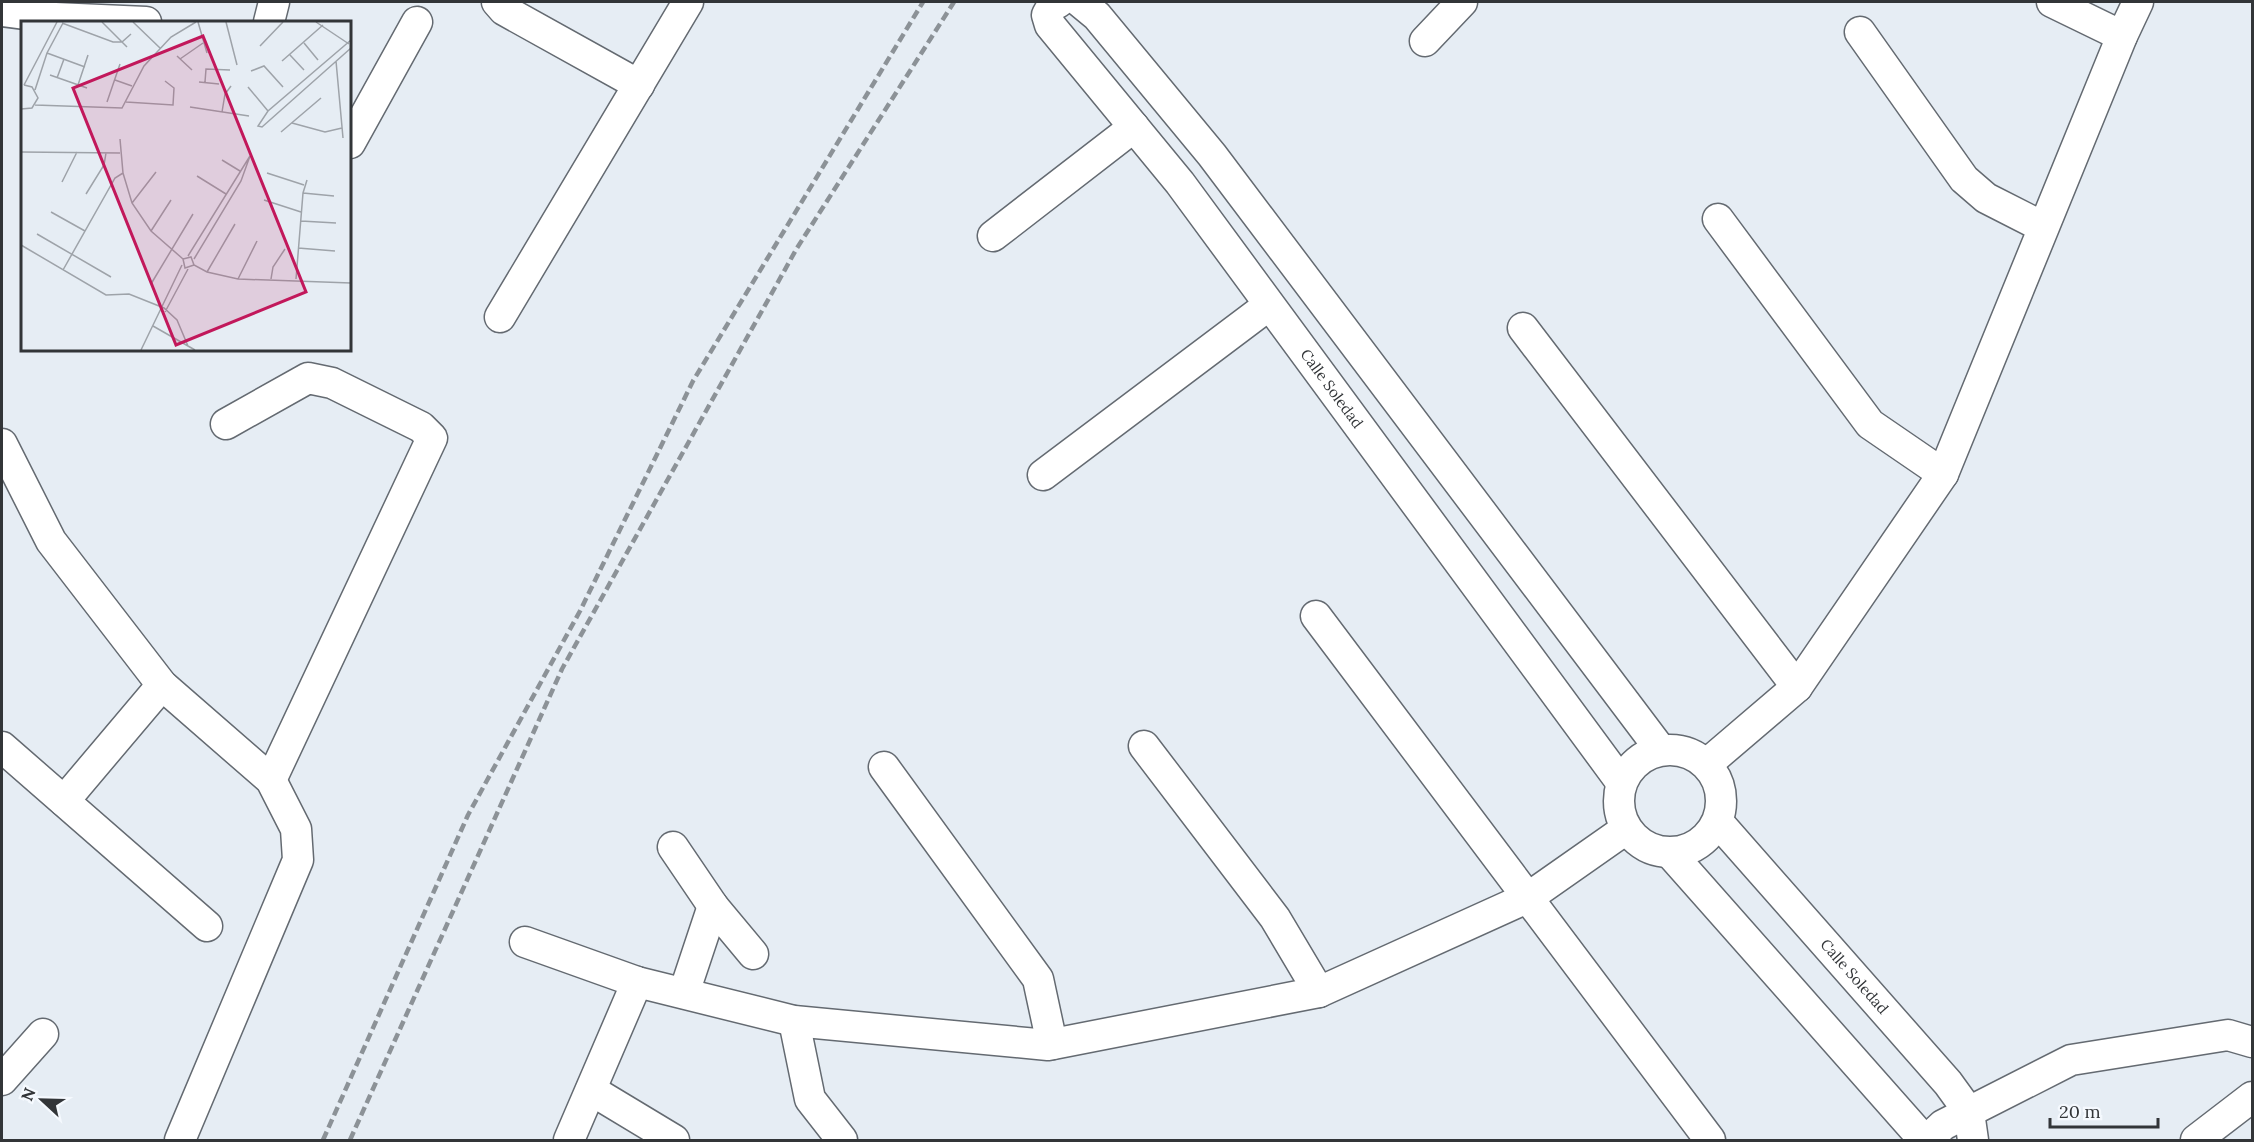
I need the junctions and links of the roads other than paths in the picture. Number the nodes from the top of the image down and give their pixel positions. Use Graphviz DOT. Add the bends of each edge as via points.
graph roads {
  1 [pos="274,2"];
  2 [pos="497,2"];
  3 [pos="688,2"];
  4 [pos="1059,2"];
  5 [pos="1080,2"];
  6 [pos="1462,2"];
  7 [pos="2052,2"];
  8 [pos="2138,2"];
  9 [pos="2,11"];
  10 [pos="55,20"];
  11 [pos="100,21"];
  12 [pos="269,21"];
  13 [pos="417,22"];
  14 [pos="1860,32"];
  15 [pos="2122,36"];
  16 [pos="1425,41"];
  17 [pos="639,85"];
  18 [pos="1134,127"];
  19 [pos="353,130"];
  20 [pos="1718,219"];
  21 [pos="2043,227"];
  22 [pos="993,236"];
  23 [pos="1269,305"];
  24 [pos="501,317"];
  25 [pos="1523,328"];
  26 [pos="226,424"];
  27 [pos="2,444"];
  28 [pos="1943,474"];
  29 [pos="1043,475"];
  30 [pos="1316,616"];
  31 [pos="162,685"];
  32 [pos="1797,687"];
  33 [pos="1144,746"];
  34 [pos="2,747"];
  35 [pos="1660,749"];
  36 [pos="1708,763"];
  37 [pos="884,767"];
  38 [pos="271,780"];
  39 [pos="1621,782"];
  40 [pos="64,801"];
  41 [pos="1718,822"];
  42 [pos="1626,829"];
  43 [pos="673,847"];
  44 [pos="1671,854"];
  45 [pos="1529,897"];
  46 [pos="713,906"];
  47 [pos="207,926"];
  48 [pos="525,942"];
  49 [pos="753,954"];
  50 [pos="638,982"];
  51 [pos="1319,992"];
  52 [pos="684,993"];
  53 [pos="794,1021"];
  54 [pos="43,1034"];
  55 [pos="2253,1042"];
  56 [pos="1052,1044"];
  57 [pos="2,1080"];
  58 [pos="591,1090"];
  59 [pos="2253,1096"];
  60 [pos="1971,1126"];
  61 [pos="180,1140"];
  62 [pos="569,1140"];
  63 [pos="674,1140"];
  64 [pos="842,1140"];
  65 [pos="1710,1140"];
  66 [pos="1926,1140"];
  67 [pos="2196,1140"];
  1 -- 12 [label="street"];
  2 -- 17 [label="street" via="504,10"];
  3 -- 17 [label="street"];
  4 -- 18 [label="street, Calle Soledad" via="1047,15 1050,25"];
  5 -- 35 [label="street" via="1097,16 1212,155"];
  6 -- 16 [label="street"];
  7 -- 15 [label="street"];
  8 -- 15 [label="street"];
  9 -- 10 [label="street"];
  10 -- 11 [label="street"];
  13 -- 19 [label="street"];
  14 -- 21 [label="street" via="1964,180 1986,198"];
  15 -- 21 [label="street"];
  17 -- 24 [label="street"];
  18 -- 22 [label="street"];
  18 -- 23 [label="street, Calle Soledad"];
  20 -- 28 [label="street" via="1870,424"];
  21 -- 28 [label="street"];
  23 -- 29 [label="street"];
  23 -- 39 [label="street, Calle Soledad"];
  25 -- 32 [label="street"];
  26 -- 38 [label="street" via="308,378 332,383 421,427 432,438"];
  27 -- 31 [label="street" via="51,541"];
  28 -- 32 [label="street"];
  30 -- 45 [label="street"];
  31 -- 38 [label="street"];
  31 -- 40 [label="street"];
  32 -- 36 [label="street"];
  33 -- 51 [label="street" via="1275,918"];
  34 -- 40 [label="street"];
  35 -- 36 [label="street" via="1686,750"];
  35 -- 39 [label="street" via="1636,760"];
  36 -- 41 [label="street" via="1722,791"];
  37 -- 56 [label="street" via="1038,979"];
  38 -- 61 [label="street" via="296,829 298,860"];
  39 -- 42 [label="street" via="1618,806"];
  40 -- 47 [label="street"];
  41 -- 44 [label="street" via="1700,844"];
  41 -- 60 [label="street, Calle Soledad" via="1948,1083"];
  42 -- 44 [label="street" via="1645,847"];
  42 -- 45 [label="street"];
  43 -- 46 [label="street"];
  44 -- 66 [label="street"];
  45 -- 51 [label="street"];
  45 -- 65 [label="street"];
  46 -- 49 [label="street"];
  46 -- 52 [label="street"];
  48 -- 50 [label="street"];
  50 -- 52 [label="street"];
  50 -- 58 [label="street"];
  51 -- 56 [label="street"];
  52 -- 53 [label="street"];
  53 -- 56 [label="street"];
  53 -- 64 [label="street" via="810,1099"];
  54 -- 57 [label="street"];
  55 -- 60 [label="street" via="2228,1035 2071,1060"];
  58 -- 62 [label="street"];
  58 -- 63 [label="street"];
  59 -- 67 [label="street"];
  60 -- 66 [label="street" via="1943,1125"];
}
